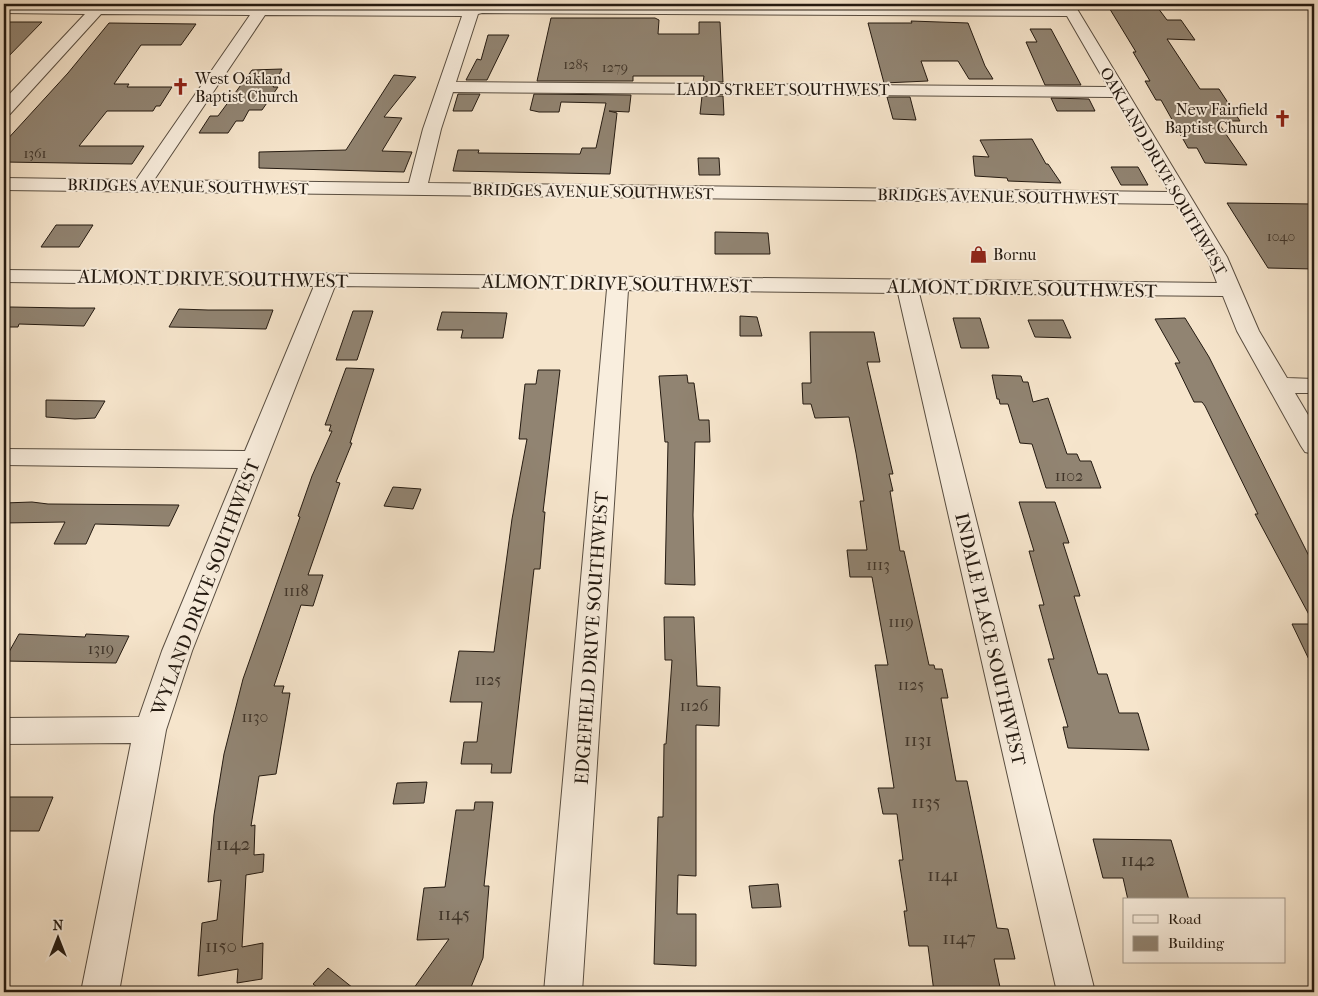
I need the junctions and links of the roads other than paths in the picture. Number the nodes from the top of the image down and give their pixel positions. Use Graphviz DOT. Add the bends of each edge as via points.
graph roads {
  1 [pos="1069,8"];
  2 [pos="4,9"];
  3 [pos="97,10"];
  4 [pos="260,11"];
  5 [pos="471,12"];
  6 [pos="447,87"];
  7 [pos="1119,92"];
  8 [pos="4,110"];
  9 [pos="4,184"];
  10 [pos="141,186"];
  11 [pos="417,189"];
  12 [pos="1182,198"];
  13 [pos="4,276"];
  14 [pos="328,279"];
  15 [pos="618,283"];
  16 [pos="907,286"];
  17 [pos="1231,290"];
  18 [pos="1279,385"];
  19 [pos="1314,386"];
  20 [pos="1314,446"];
  21 [pos="4,457"];
  22 [pos="254,460"];
  23 [pos="150,730"];
  24 [pos="4,731"];
  25 [pos="100,992"];
  26 [pos="563,992"];
  27 [pos="1076,992"];
  1 -- 5 [label="street" via="479,8"];
  1 -- 7 [label="street, OAKLAND DRIVE SOUTHWEST"];
  2 -- 3 [label="street"];
  3 -- 4 [label="street"];
  3 -- 8 [label="street"];
  4 -- 5 [label="street"];
  4 -- 10 [label="street"];
  5 -- 6 [label="street"];
  6 -- 7 [label="street, LADD STREET SOUTHWEST"];
  6 -- 11 [label="street" via="432,129"];
  7 -- 12 [label="street, OAKLAND DRIVE SOUTHWEST"];
  9 -- 10 [label="street, BRIDGES AVENUE SOUTHWEST"];
  10 -- 11 [label="street, BRIDGES AVENUE SOUTHWEST"];
  11 -- 12 [label="street, BRIDGES AVENUE SOUTHWEST"];
  12 -- 17 [label="street, OAKLAND DRIVE SOUTHWEST" via="1217,258"];
  13 -- 14 [label="street, ALMONT DRIVE SOUTHWEST"];
  14 -- 15 [label="street, ALMONT DRIVE SOUTHWEST"];
  14 -- 22 [label="street, WYLAND DRIVE SOUTHWEST"];
  15 -- 16 [label="street, ALMONT DRIVE SOUTHWEST"];
  15 -- 26 [label="street, EDGEFIELD DRIVE SOUTHWEST"];
  16 -- 17 [label="street, ALMONT DRIVE SOUTHWEST"];
  16 -- 27 [label="street, INDALE PLACE SOUTHWEST"];
  17 -- 18 [label="street, OAKLAND DRIVE SOUTHWEST" via="1248,331"];
  18 -- 19 [label="street"];
  18 -- 20 [label="street, OAKLAND DRIVE SOUTHWEST"];
  21 -- 22 [label="street"];
  22 -- 23 [label="street, WYLAND DRIVE SOUTHWEST" via="177,651"];
  23 -- 24 [label="street"];
  23 -- 25 [label="street, WYLAND DRIVE SOUTHWEST"];
}
